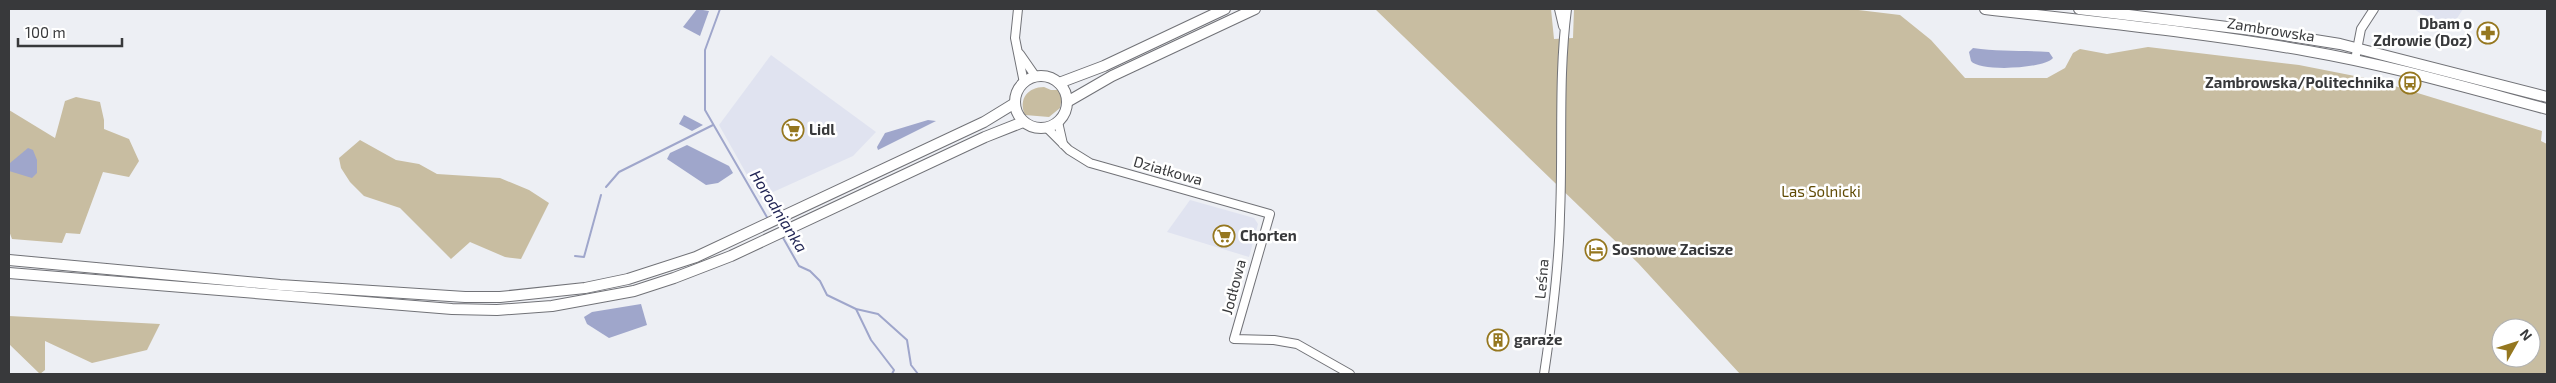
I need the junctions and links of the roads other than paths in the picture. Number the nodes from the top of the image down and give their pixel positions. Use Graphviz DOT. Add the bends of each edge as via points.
graph roads {
  1 [pos="1018,9"];
  2 [pos="1225,9"];
  3 [pos="1255,9"];
  4 [pos="1559,9"];
  5 [pos="1567,9"];
  6 [pos="1985,9"];
  7 [pos="2080,9"];
  8 [pos="2374,9"];
  9 [pos="1564,30"];
  10 [pos="2357,47"];
  11 [pos="1018,52"];
  12 [pos="2355,60"];
  13 [pos="1036,77"];
  14 [pos="1024,82"];
  15 [pos="1059,84"];
  16 [pos="2547,97"];
  17 [pos="1068,102"];
  18 [pos="1015,103"];
  19 [pos="2547,109"];
  20 [pos="1024,122"];
  21 [pos="1058,122"];
  22 [pos="1047,128"];
  23 [pos="1063,144"];
  24 [pos="1270,214"];
  25 [pos="9,260"];
  26 [pos="9,273"];
  27 [pos="1350,374"];
  28 [pos="1544,374"];
  1 -- 11 [label="street" via="1015,38"];
  2 -- 15 [label="main road"];
  3 -- 17 [label="main road" via="1112,76"];
  4 -- 9 [label="street"];
  5 -- 9 [label="street"];
  6 -- 12 [label="main road, Zambrowska" via="2212,36"];
  7 -- 10 [label="main road, Zambrowska" via="2252,30"];
  8 -- 10 [label="street" via="2361,29"];
  9 -- 28 [label="street, Leśna" via="1556,282"];
  10 -- 12 [label="street"];
  10 -- 16 [label="main road, Zambrowska"];
  11 -- 13 [label="street"];
  11 -- 14 [label="street"];
  12 -- 19 [label="main road, Zambrowska"];
  13 -- 14 [label="main road"];
  13 -- 15 [label="main road" via="1045,76"];
  14 -- 18 [label="main road"];
  15 -- 17 [label="main road"];
  17 -- 21 [label="main road"];
  18 -- 20 [label="main road"];
  18 -- 25 [label="main road" via="984,122 696,257 628,279 576,290 465,298"];
  20 -- 22 [label="main road" via="1034,128"];
  20 -- 26 [label="main road" via="984,137 704,268 634,291 552,306 497,310 395,305"];
  21 -- 22 [label="main road"];
  21 -- 23 [label="street"];
  22 -- 23 [label="street, Działkowa"];
  23 -- 24 [label="street, Działkowa" via="1090,163"];
  24 -- 27 [label="street, Jodłowa" via="1234,339 1297,344"];
}
